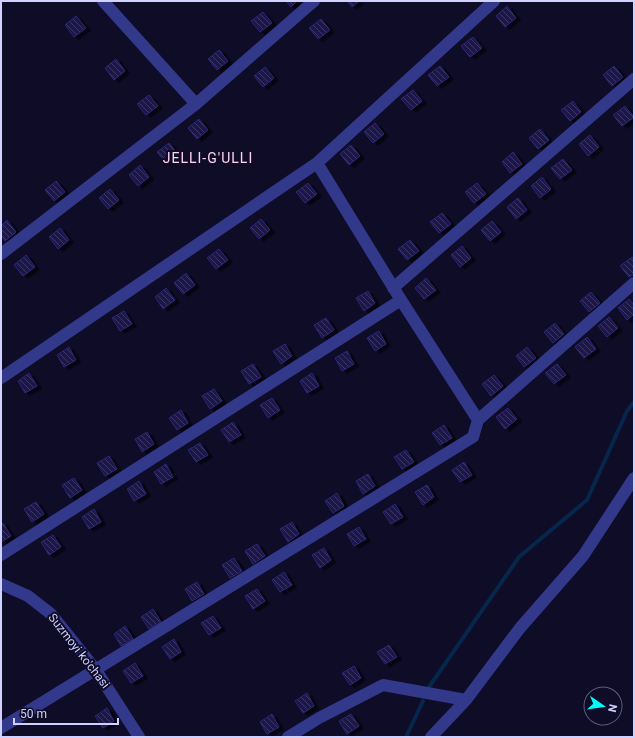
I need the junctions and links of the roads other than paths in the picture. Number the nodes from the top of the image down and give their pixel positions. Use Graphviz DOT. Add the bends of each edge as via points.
graph roads {
  1 [pos="104,1"];
  2 [pos="314,1"];
  3 [pos="494,1"];
  4 [pos="634,79"];
  5 [pos="196,104"];
  6 [pos="317,163"];
  7 [pos="1,254"];
  8 [pos="634,283"];
  9 [pos="393,288"];
  10 [pos="401,300"];
  11 [pos="1,378"];
  12 [pos="478,420"];
  13 [pos="634,478"];
  14 [pos="1,556"];
  15 [pos="1,584"];
  16 [pos="96,670"];
  17 [pos="466,700"];
  18 [pos="1,728"];
  19 [pos="139,737"];
  20 [pos="288,737"];
  21 [pos="431,737"];
  1 -- 5 [label="street"];
  2 -- 5 [label="street"];
  3 -- 6 [label="street"];
  4 -- 9 [label="street"];
  5 -- 7 [label="street"];
  6 -- 9 [label="street"];
  6 -- 11 [label="street"];
  8 -- 12 [label="street"];
  9 -- 10 [label="street"];
  10 -- 12 [label="street"];
  10 -- 14 [label="street"];
  12 -- 16 [label="street" via="473,437"];
  13 -- 17 [label="street" via="583,556 520,628"];
  15 -- 16 [label="street, Suzmoyi ko'chasi" via="28,596 51,614"];
  16 -- 18 [label="street"];
  16 -- 19 [label="street, Suzmoyi ko'chasi"];
  17 -- 20 [label="street" via="383,685"];
  17 -- 21 [label="street"];
}
